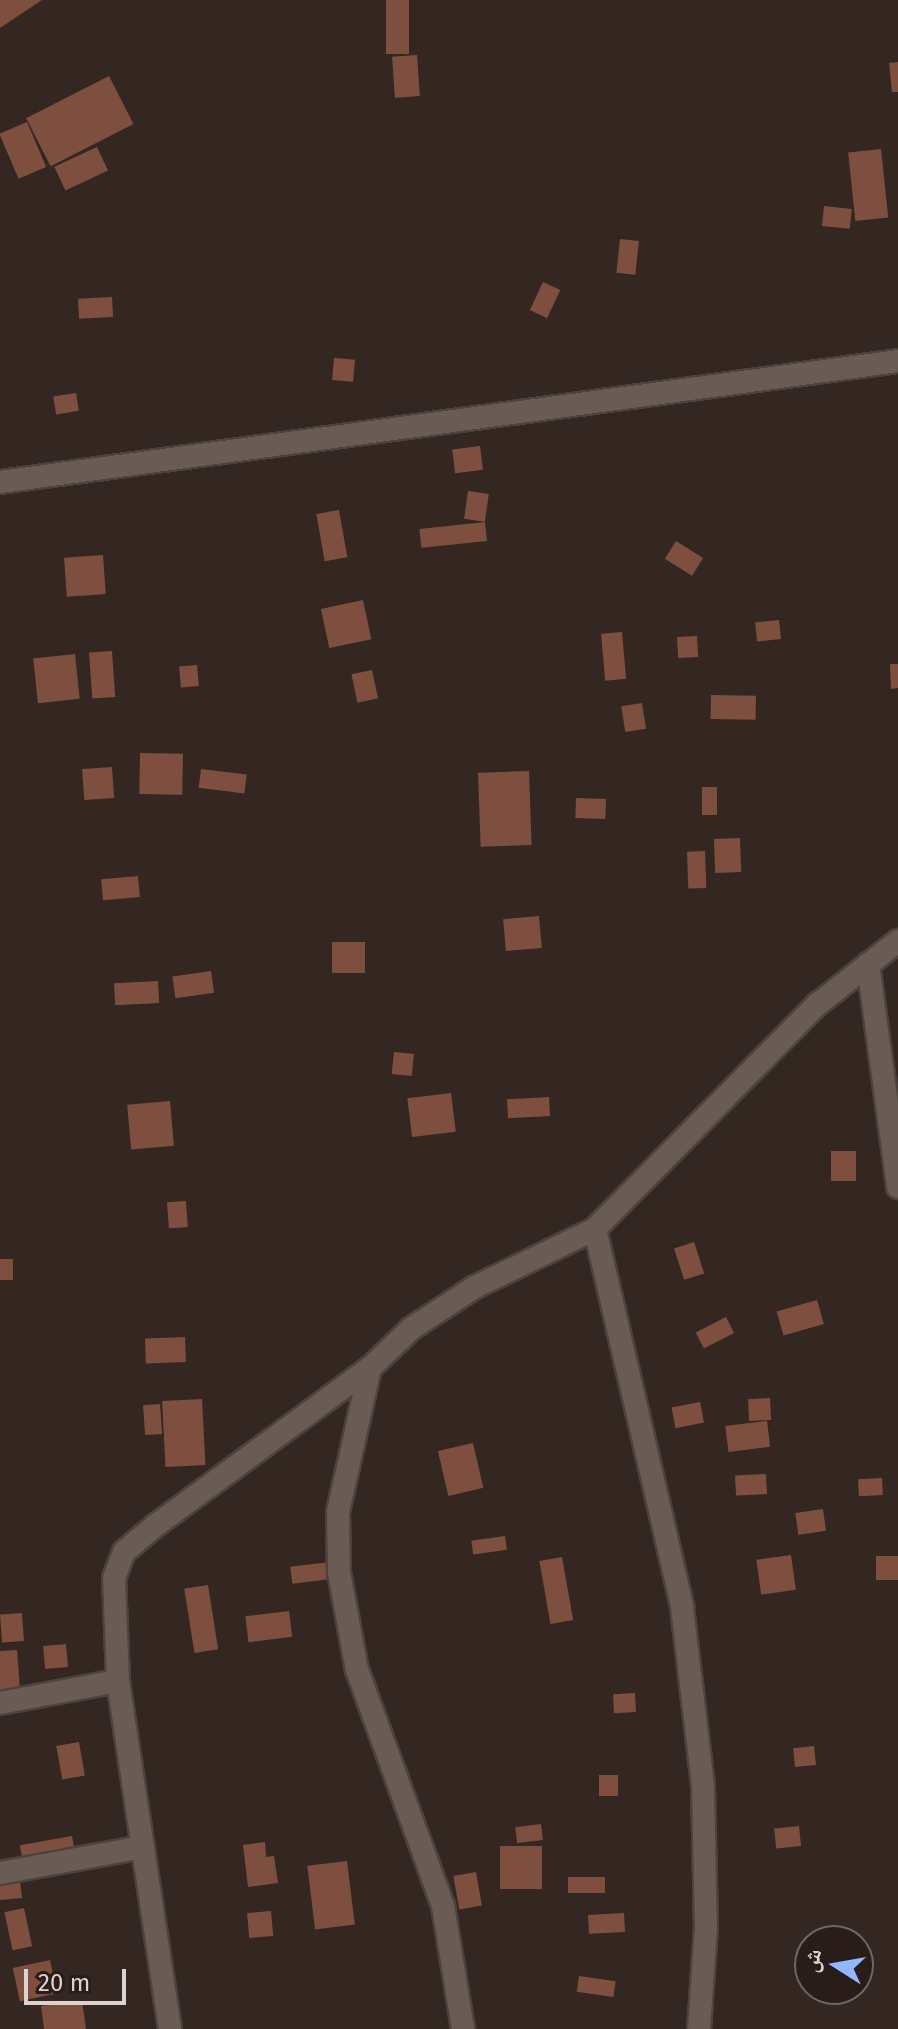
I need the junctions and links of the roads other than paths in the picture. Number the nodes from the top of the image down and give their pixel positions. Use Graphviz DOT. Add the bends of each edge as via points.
graph roads {
  1 [pos="898,361"];
  2 [pos="0,482"];
  3 [pos="898,941"];
  4 [pos="868,964"];
  5 [pos="898,1187"];
  6 [pos="595,1229"];
  7 [pos="370,1368"];
  8 [pos="118,1681"];
  9 [pos="0,1703"];
  10 [pos="143,1847"];
  11 [pos="0,1873"];
  12 [pos="170,2029"];
  13 [pos="463,2029"];
  14 [pos="699,2029"];
  1 -- 2 [label="street"];
  3 -- 4 [label="street"];
  4 -- 5 [label="street"];
  4 -- 6 [label="street" via="818,1004"];
  6 -- 7 [label="street" via="475,1287 412,1328"];
  6 -- 14 [label="street" via="682,1607 703,1786 706,1927"];
  7 -- 8 [label="street" via="124,1552 114,1578"];
  7 -- 13 [label="street" via="338,1512 339,1572 357,1670 443,1906"];
  8 -- 9 [label="street"];
  8 -- 10 [label="street"];
  10 -- 11 [label="street"];
  10 -- 12 [label="street"];
}
